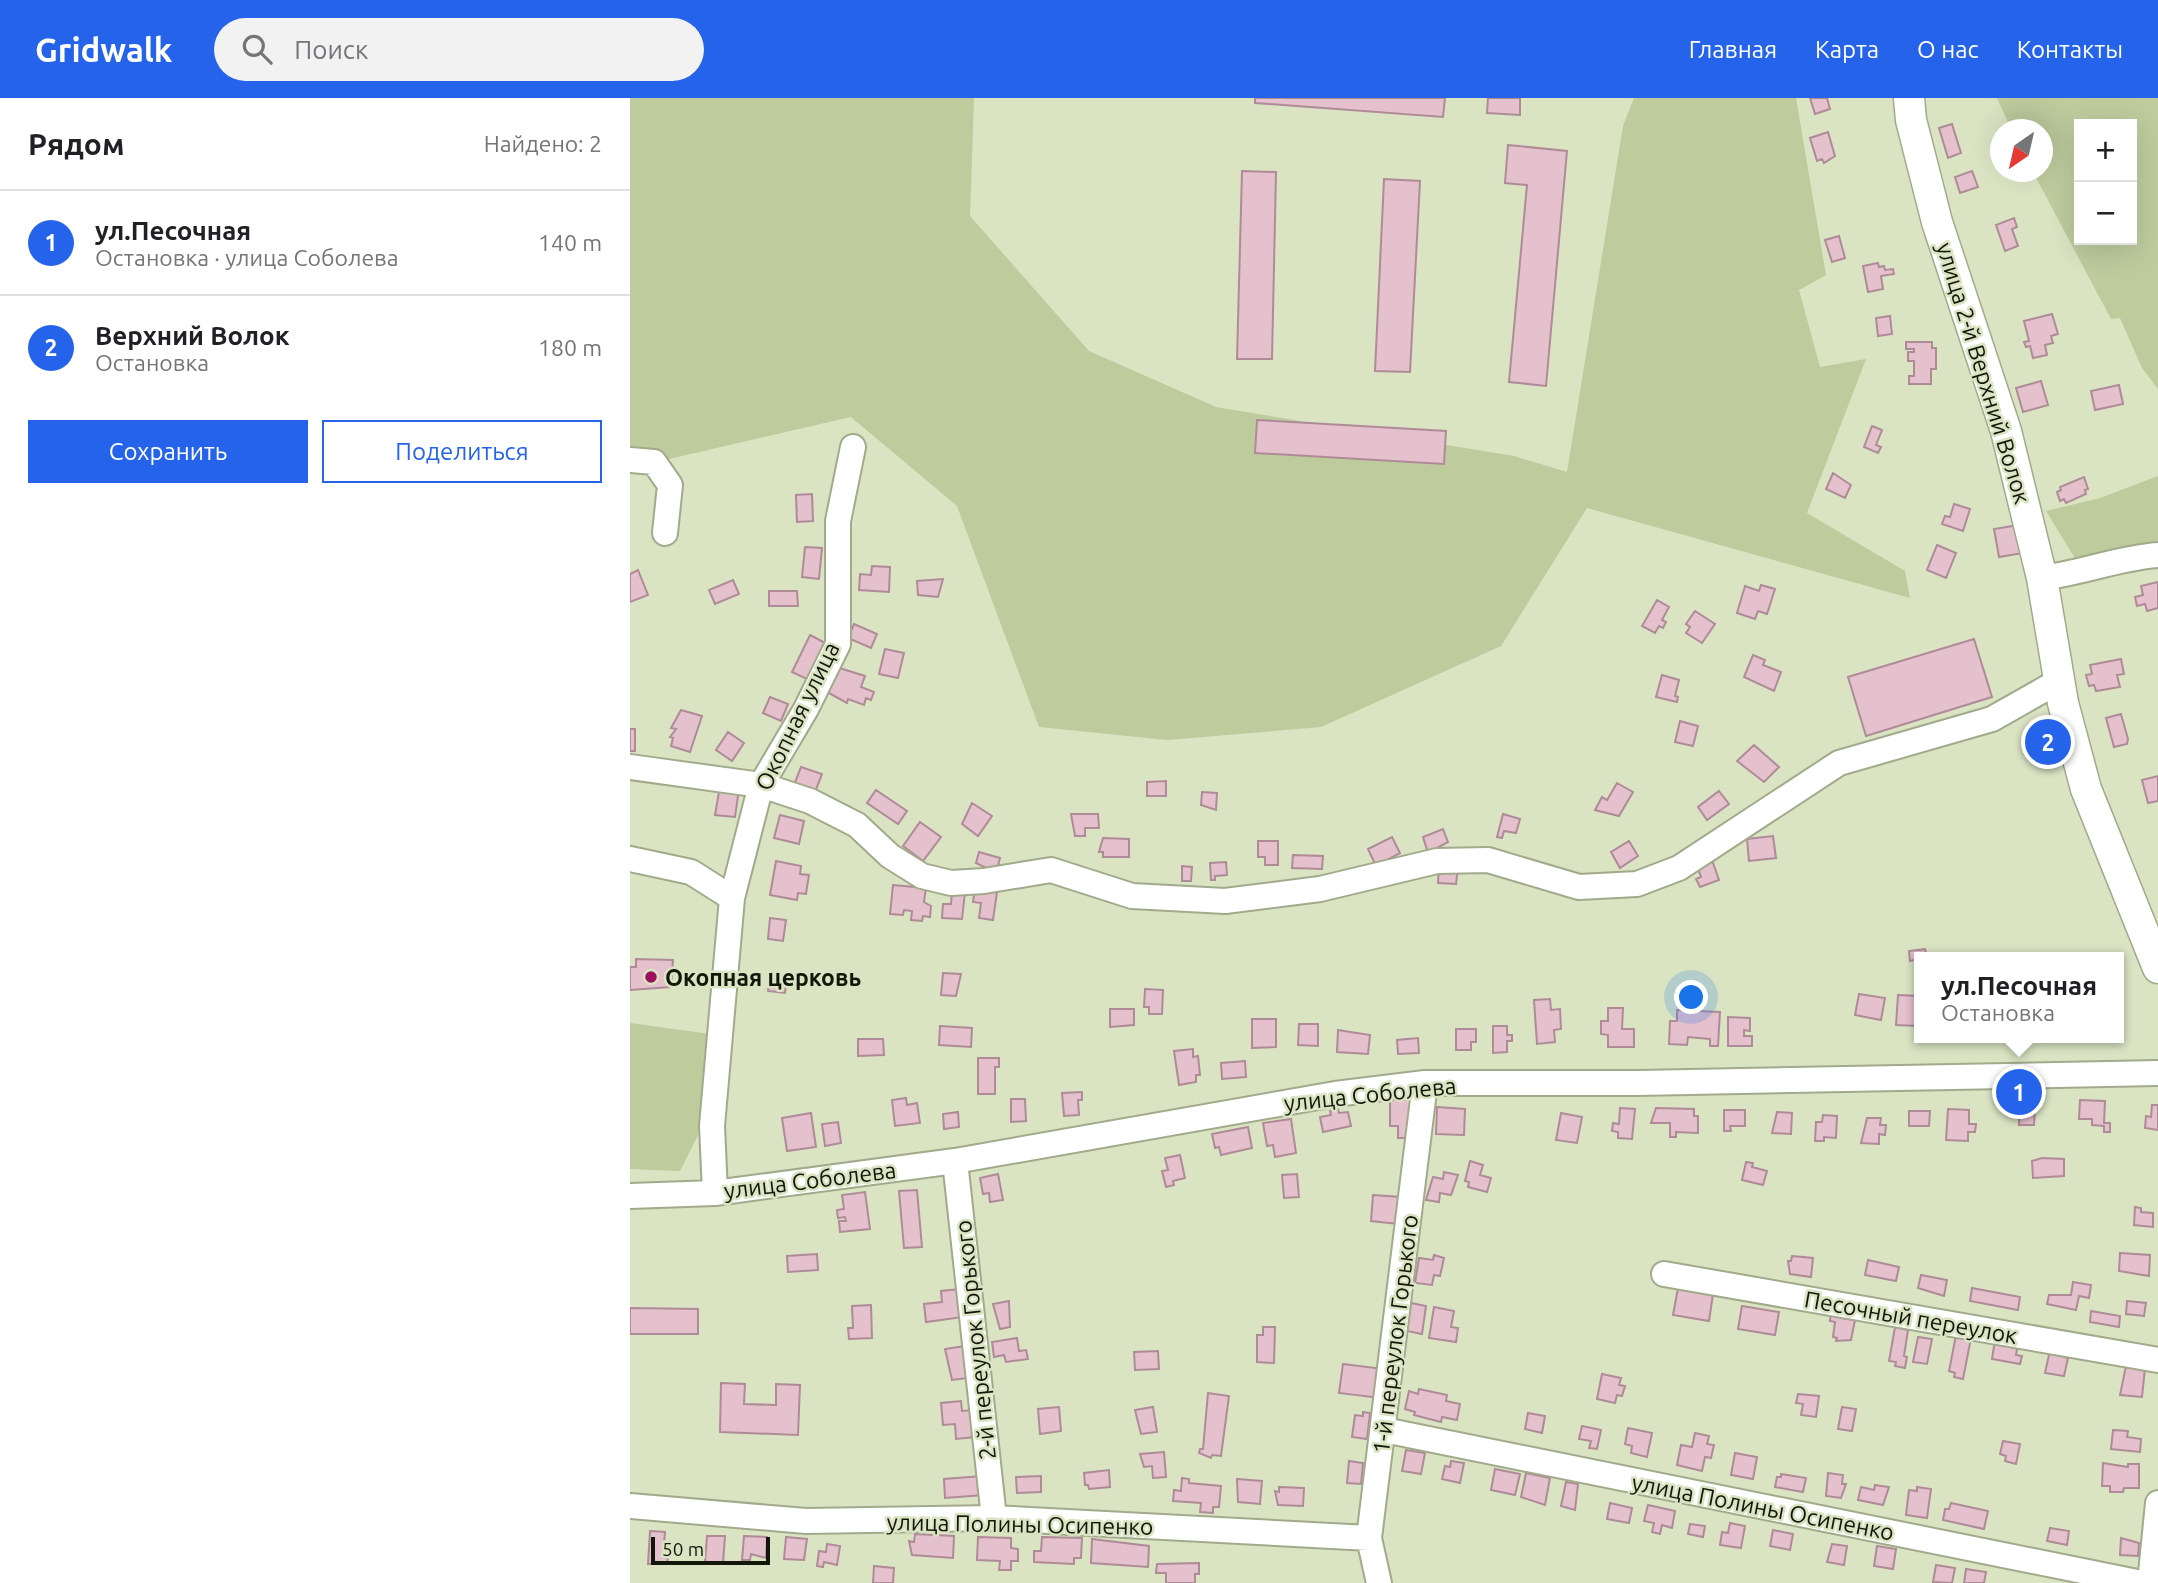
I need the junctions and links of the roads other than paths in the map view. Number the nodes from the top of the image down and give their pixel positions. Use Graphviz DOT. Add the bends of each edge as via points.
graph roads {
  1 [pos="1909,98"];
  2 [pos="853,447"];
  3 [pos="630,460"];
  4 [pos="665,533"];
  5 [pos="2158,555"];
  6 [pos="2042,578"];
  7 [pos="2059,681"];
  8 [pos="630,766"];
  9 [pos="761,785"];
  10 [pos="630,859"];
  11 [pos="732,898"];
  12 [pos="2158,968"];
  13 [pos="2158,1073"];
  14 [pos="1424,1083"];
  15 [pos="956,1161"];
  16 [pos="715,1193"];
  17 [pos="630,1196"];
  18 [pos="1664,1274"];
  19 [pos="2158,1360"];
  20 [pos="1384,1430"];
  21 [pos="2158,1503"];
  22 [pos="630,1506"];
  23 [pos="995,1518"];
  24 [pos="1369,1538"];
  25 [pos="1379,1583"];
  26 [pos="2142,1583"];
  27 [pos="2150,1583"];
  1 -- 6 [label="main road, улица 2-й Верхний Волок" via="1937,222 2007,431"];
  2 -- 9 [label="street, Окопная улица" via="838,521 838,644"];
  3 -- 4 [label="street" via="654,462 670,485"];
  5 -- 6 [label="street" via="2125,557 2073,574"];
  6 -- 7 [label="main road, улица 2-й Верхний Волок"];
  7 -- 9 [label="street" via="1992,719 1839,763 1679,868 1637,884 1579,887 1488,860 1437,861 1320,889 1225,901 1132,896 1051,870 951,883 922,876 890,856 857,825 810,801"];
  7 -- 12 [label="main road, улица 2-й Верхний Волок" via="2086,789"];
  8 -- 9 [label="street"];
  9 -- 11 [label="street, Окопная улица"];
  10 -- 11 [label="street" via="691,872"];
  11 -- 16 [label="street, Окопная улица" via="712,1126"];
  13 -- 14 [label="street, улица Соболева"];
  14 -- 15 [label="street, улица Соболева" via="1335,1094"];
  14 -- 20 [label="street, 1-й переулок Горького"];
  15 -- 16 [label="street, улица Соболева"];
  15 -- 23 [label="street, 2-й переулок Горького"];
  16 -- 17 [label="street, улица Соболева"];
  18 -- 19 [label="street, Песочный переулок"];
  20 -- 24 [label="street, 1-й переулок Горького"];
  20 -- 26 [label="street, улица Полины Осипенко"];
  21 -- 27 [label="street"];
  22 -- 23 [label="street, улица Полины Осипенко" via="806,1521"];
  23 -- 24 [label="street, улица Полины Осипенко"];
  24 -- 25 [label="street, 1-й переулок Горького"];
}
